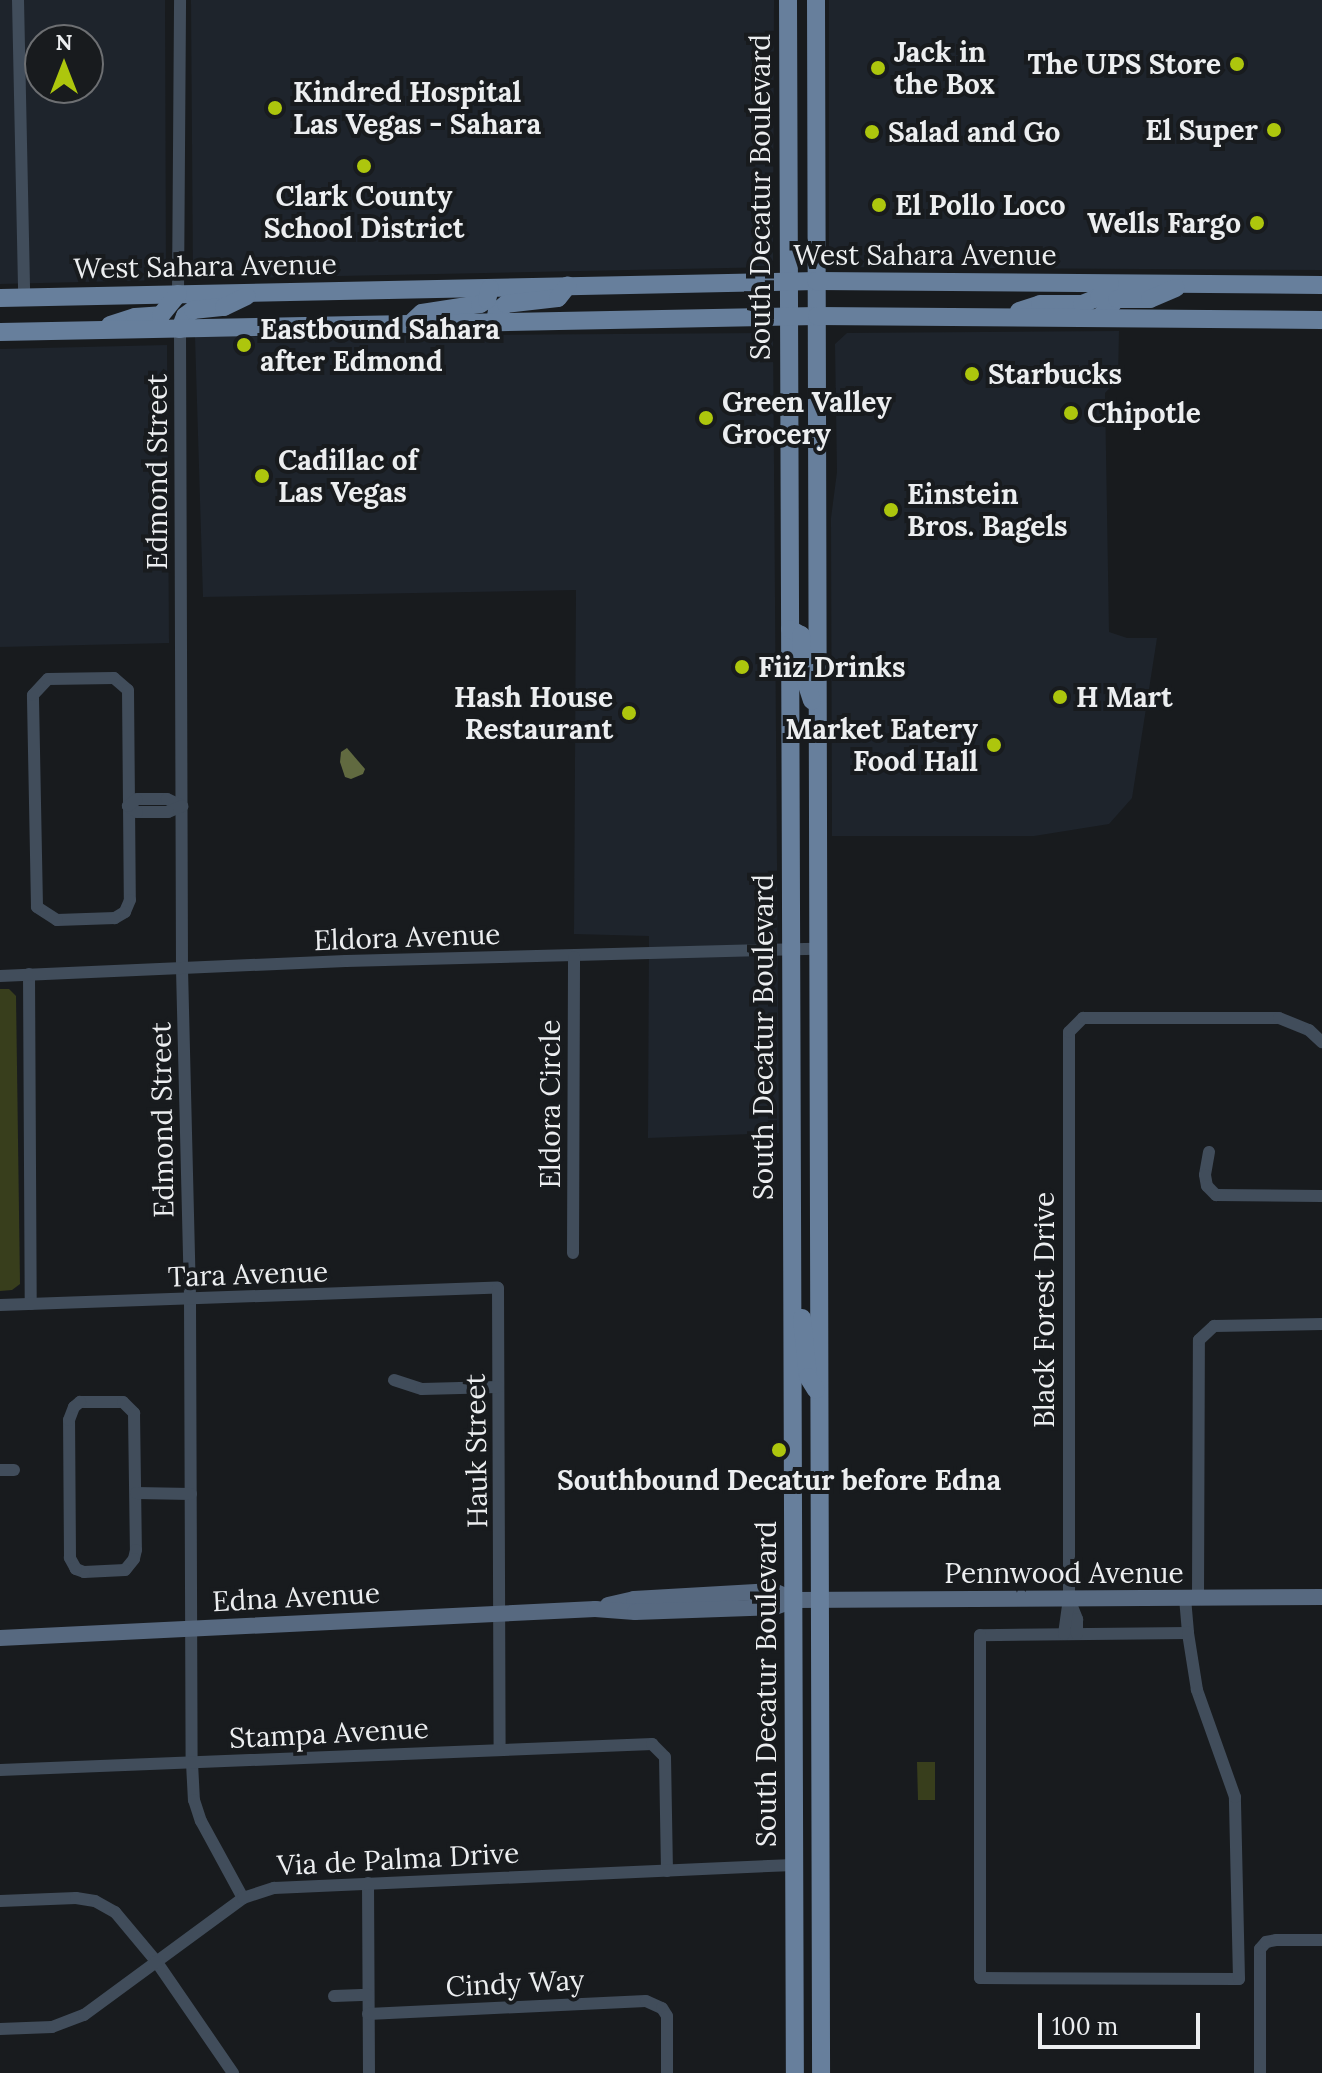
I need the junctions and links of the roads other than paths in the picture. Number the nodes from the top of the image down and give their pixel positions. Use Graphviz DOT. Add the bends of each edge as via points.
graph roads {
  1 [pos="18,0"];
  2 [pos="180,0"];
  3 [pos="788,0"];
  4 [pos="816,0"];
  5 [pos="816,281"];
  6 [pos="787,282"];
  7 [pos="1110,284"];
  8 [pos="568,285"];
  9 [pos="1182,285"];
  10 [pos="1322,285"];
  11 [pos="490,288"];
  12 [pos="253,293"];
  13 [pos="178,294"];
  14 [pos="24,297"];
  15 [pos="0,298"];
  16 [pos="787,316"];
  17 [pos="817,316"];
  18 [pos="1001,317"];
  19 [pos="1099,318"];
  20 [pos="1322,320"];
  21 [pos="495,322"];
  22 [pos="410,324"];
  23 [pos="180,329"];
  24 [pos="92,331"];
  25 [pos="0,332"];
  26 [pos="789,534"];
  27 [pos="817,626"];
  28 [pos="790,629"];
  29 [pos="817,716"];
  30 [pos="817,791"];
  31 [pos="790,794"];
  32 [pos="128,806"];
  33 [pos="182,806"];
  34 [pos="816,949"];
  35 [pos="791,950"];
  36 [pos="574,957"];
  37 [pos="182,969"];
  38 [pos="29,974"];
  39 [pos="0,976"];
  40 [pos="1322,1042"];
  41 [pos="1209,1152"];
  42 [pos="792,1172"];
  43 [pos="1322,1196"];
  44 [pos="573,1253"];
  45 [pos="498,1288"];
  46 [pos="820,1295"];
  47 [pos="190,1301"];
  48 [pos="31,1304"];
  49 [pos="0,1305"];
  50 [pos="792,1312"];
  51 [pos="1322,1324"];
  52 [pos="394,1380"];
  53 [pos="498,1387"];
  54 [pos="819,1396"];
  55 [pos="0,1470"];
  56 [pos="14,1470"];
  57 [pos="136,1493"];
  58 [pos="191,1494"];
  59 [pos="1322,1597"];
  60 [pos="1192,1598"];
  61 [pos="1069,1599"];
  62 [pos="807,1600"];
  63 [pos="500,1613"];
  64 [pos="193,1627"];
  65 [pos="1188,1633"];
  66 [pos="1071,1634"];
  67 [pos="0,1638"];
  68 [pos="500,1749"];
  69 [pos="192,1763"];
  70 [pos="0,1770"];
  71 [pos="793,1865"];
  72 [pos="667,1871"];
  73 [pos="368,1883"];
  74 [pos="243,1898"];
  75 [pos="0,1901"];
  76 [pos="1322,1940"];
  77 [pos="820,1945"];
  78 [pos="156,1961"];
  79 [pos="368,1995"];
  80 [pos="334,1996"];
  81 [pos="368,2014"];
  82 [pos="0,2029"];
  83 [pos="233,2073"];
  84 [pos="369,2073"];
  85 [pos="667,2073"];
  86 [pos="795,2073"];
  87 [pos="821,2073"];
  88 [pos="1260,2073"];
  1 -- 14 [label="street"];
  2 -- 13 [label="street"];
  3 -- 6 [label="main road, South Decatur Boulevard"];
  4 -- 5 [label="main road, South Decatur Boulevard"];
  5 -- 6 [label="main road, West Sahara Avenue"];
  5 -- 7 [label="main road, West Sahara Avenue"];
  5 -- 17 [label="main road, South Decatur Boulevard"];
  6 -- 8 [label="main road, West Sahara Avenue"];
  6 -- 16 [label="main road, South Decatur Boulevard"];
  7 -- 9 [label="main road, West Sahara Avenue"];
  7 -- 18 [label="main road" via="1099,297 1082,304 1040,304"];
  8 -- 11 [label="main road, West Sahara Avenue"];
  8 -- 21 [label="main road" via="558,298 500,306"];
  9 -- 10 [label="main road, West Sahara Avenue"];
  9 -- 19 [label="main road" via="1150,299 1117,299"];
  11 -- 12 [label="main road, West Sahara Avenue"];
  11 -- 22 [label="main road" via="480,304 422,313"];
  12 -- 13 [label="main road, West Sahara Avenue"];
  12 -- 23 [label="main road" via="224,307 193,310"];
  13 -- 14 [label="main road, West Sahara Avenue"];
  13 -- 24 [label="main road" via="161,315"];
  14 -- 15 [label="main road, West Sahara Avenue"];
  16 -- 17 [label="main road"];
  16 -- 21 [label="main road"];
  16 -- 26 [label="main road, South Decatur Boulevard"];
  17 -- 18 [label="main road"];
  17 -- 27 [label="main road, South Decatur Boulevard"];
  18 -- 19 [label="main road"];
  19 -- 20 [label="main road"];
  21 -- 22 [label="main road"];
  22 -- 23 [label="main road"];
  23 -- 24 [label="main road"];
  23 -- 33 [label="street, Edmond Street"];
  24 -- 25 [label="main road"];
  26 -- 27 [label="main road" via="802,617"];
  26 -- 28 [label="main road, South Decatur Boulevard"];
  27 -- 29 [label="main road, South Decatur Boulevard"];
  28 -- 29 [label="main road" via="801,635 803,673"];
  28 -- 31 [label="main road, South Decatur Boulevard"];
  29 -- 30 [label="main road, South Decatur Boulevard"];
  30 -- 31 [label="main road"];
  30 -- 34 [label="main road, South Decatur Boulevard"];
  31 -- 35 [label="main road, South Decatur Boulevard"];
  32 -- 32 [label="street" via="128,690 114,678 48,679 33,695 37,907 46,916 115,918 125,912 130,900"];
  32 -- 33 [label="street" via="137,799 167,799"];
  33 -- 37 [label="street, Edmond Street"];
  34 -- 35 [label="street, Eldora Avenue"];
  34 -- 46 [label="main road, South Decatur Boulevard"];
  35 -- 36 [label="street, Eldora Avenue"];
  35 -- 42 [label="main road, South Decatur Boulevard"];
  36 -- 37 [label="street, Eldora Avenue"];
  36 -- 44 [label="street, Eldora Circle"];
  37 -- 38 [label="street, Eldora Avenue"];
  37 -- 47 [label="street, Edmond Street"];
  38 -- 39 [label="street, Eldora Avenue"];
  38 -- 48 [label="street"];
  40 -- 61 [label="street, Black Forest Drive" via="1309,1030 1279,1018 1083,1018 1074,1023 1067,1046"];
  41 -- 43 [label="street" via="1205,1175 1216,1195"];
  42 -- 46 [label="main road" via="803,1200 804,1270"];
  42 -- 50 [label="main road, South Decatur Boulevard"];
  45 -- 47 [label="street, Tara Avenue"];
  45 -- 53 [label="street, Hauk Street"];
  46 -- 54 [label="main road, South Decatur Boulevard"];
  47 -- 48 [label="street, Tara Avenue"];
  47 -- 58 [label="street, Edmond Street"];
  48 -- 49 [label="street, Tara Avenue"];
  50 -- 54 [label="main road" via="804,1322 808,1377"];
  50 -- 62 [label="main road, South Decatur Boulevard"];
  51 -- 60 [label="street" via="1214,1326 1204,1331 1197,1353"];
  52 -- 53 [label="street" via="422,1389"];
  53 -- 63 [label="street, Hauk Street"];
  54 -- 62 [label="main road, South Decatur Boulevard"];
  55 -- 56 [label="street"];
  57 -- 57 [label="street" via="136,1423 130,1405 80,1402 69,1420 70,1558 76,1569 125,1570 131,1565"];
  57 -- 58 [label="street"];
  58 -- 64 [label="street, Edmond Street"];
  59 -- 60 [label="street, Pennwood Avenue"];
  60 -- 61 [label="street, Pennwood Avenue"];
  60 -- 65 [label="street"];
  61 -- 62 [label="street, Pennwood Avenue"];
  61 -- 66 [label="street, Black Forest Drive" via="1077,1619"];
  62 -- 63 [label="street, Edna Avenue" via="774,1591"];
  62 -- 71 [label="main road, South Decatur Boulevard"];
  62 -- 77 [label="main road, South Decatur Boulevard"];
  63 -- 64 [label="street, Edna Avenue"];
  63 -- 68 [label="street, Hauk Street"];
  64 -- 67 [label="street, Edna Avenue"];
  64 -- 69 [label="street, Edmond Street"];
  65 -- 66 [label="street"];
  65 -- 66 [label="street" via="1197,1690 1235,1797 1239,1979 980,1978 980,1635"];
  68 -- 69 [label="street, Stampa Avenue"];
  68 -- 72 [label="street, Stampa Avenue" via="652,1744 660,1748 665,1757"];
  69 -- 70 [label="street, Stampa Avenue"];
  69 -- 74 [label="street, Edmond Street" via="201,1821"];
  71 -- 72 [label="street, Via de Palma Drive"];
  71 -- 77 [label="main road" via="804,1868 809,1880 809,1939"];
  71 -- 86 [label="main road, South Decatur Boulevard"];
  72 -- 73 [label="street, Via de Palma Drive"];
  73 -- 74 [label="street, Via de Palma Drive" via="274,1888"];
  73 -- 79 [label="street"];
  74 -- 78 [label="street, Via de Palma Drive"];
  75 -- 78 [label="street" via="95,1901 115,1912"];
  76 -- 88 [label="street" via="1276,1940 1260,1949"];
  77 -- 87 [label="main road, South Decatur Boulevard"];
  78 -- 82 [label="street, Via de Palma Drive" via="84,2015 52,2027"];
  78 -- 83 [label="street"];
  79 -- 80 [label="street"];
  79 -- 81 [label="street"];
  81 -- 84 [label="street"];
  81 -- 85 [label="street, Cindy Way" via="646,2001 667,2016"];
}
